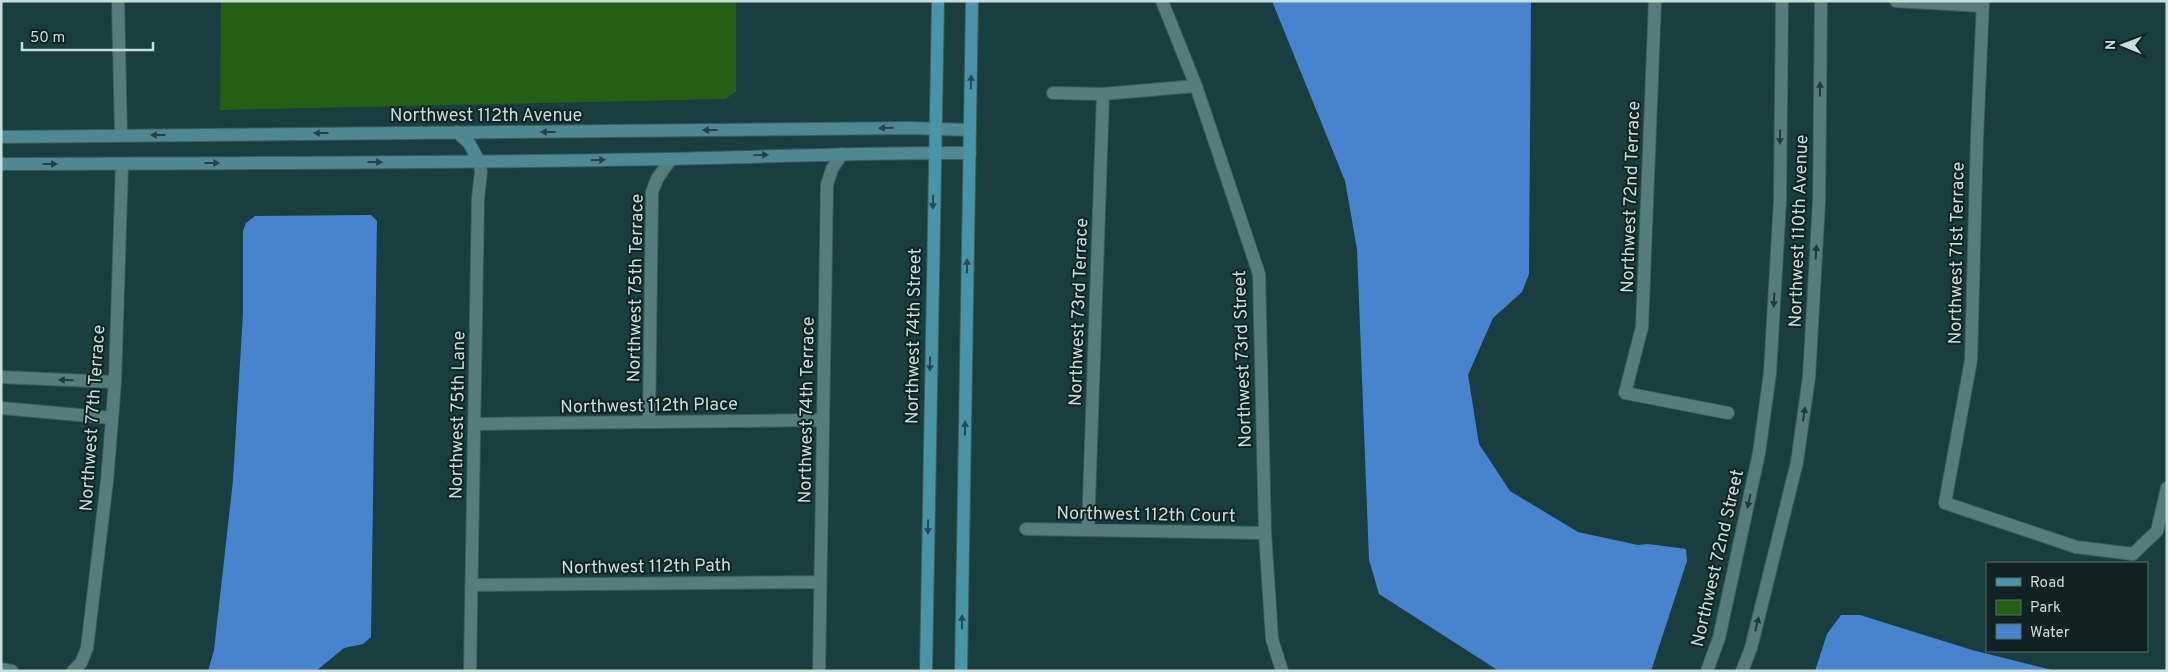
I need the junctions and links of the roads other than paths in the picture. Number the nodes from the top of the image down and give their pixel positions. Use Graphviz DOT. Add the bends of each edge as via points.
graph roads {
  1 [pos="118,1"];
  2 [pos="938,1"];
  3 [pos="972,1"];
  4 [pos="1162,1"];
  5 [pos="1655,1"];
  6 [pos="1782,1"];
  7 [pos="1821,1"];
  8 [pos="1896,1"];
  9 [pos="1983,4"];
  10 [pos="1196,86"];
  11 [pos="1054,93"];
  12 [pos="1103,94"];
  13 [pos="934,129"];
  14 [pos="970,130"];
  15 [pos="457,132"];
  16 [pos="120,135"];
  17 [pos="1,137"];
  18 [pos="934,153"];
  19 [pos="842,154"];
  20 [pos="970,154"];
  21 [pos="670,159"];
  22 [pos="479,161"];
  23 [pos="1,164"];
  24 [pos="122,164"];
  25 [pos="1,378"];
  26 [pos="115,382"];
  27 [pos="1,408"];
  28 [pos="1728,413"];
  29 [pos="112,418"];
  30 [pos="823,420"];
  31 [pos="649,422"];
  32 [pos="475,424"];
  33 [pos="1759,454"];
  34 [pos="2167,488"];
  35 [pos="1026,529"];
  36 [pos="1088,530"];
  37 [pos="1265,533"];
  38 [pos="820,582"];
  39 [pos="472,585"];
  40 [pos="1,669"];
  41 [pos="12,671"];
  42 [pos="73,671"];
  43 [pos="470,671"];
  44 [pos="819,671"];
  45 [pos="926,671"];
  46 [pos="961,671"];
  47 [pos="1282,671"];
  48 [pos="1707,671"];
  49 [pos="1742,671"];
  1 -- 16 [label="street"];
  2 -- 13 [label="main road, Northwest 74th Street"];
  14 -- 3 [label="main road, one-way"];
  4 -- 10 [label="street, Northwest 73rd Street"];
  5 -- 28 [label="street, Northwest 72nd Terrace" via="1642,327 1625,393"];
  6 -- 33 [label="street, Northwest 110th Avenue, one-way" via="1780,201 1770,373"];
  49 -- 7 [label="street, Northwest 110th Avenue, one-way" via="1751,648 1797,462 1809,376 1817,231"];
  8 -- 9 [label="street"];
  9 -- 34 [label="street, Northwest 71st Terrace" via="1976,137 1972,360 1946,503 2076,547 2134,554 2157,531"];
  10 -- 12 [label="street"];
  10 -- 37 [label="street, Northwest 73rd Street" via="1260,274"];
  11 -- 12 [label="street"];
  12 -- 36 [label="street, Northwest 73rd Terrace"];
  13 -- 14 [label="street, Northwest 112th Avenue"];
  13 -- 15 [label="street, Northwest 112th Avenue, one-way"];
  13 -- 18 [label="main road, Northwest 74th Street"];
  14 -- 20 [label="main road"];
  15 -- 16 [label="street, Northwest 112th Avenue, one-way"];
  15 -- 22 [label="street" via="469,143"];
  16 -- 17 [label="street, Northwest 112th Avenue"];
  18 -- 19 [label="street"];
  18 -- 20 [label="street"];
  18 -- 45 [label="main road, Northwest 74th Street, one-way"];
  21 -- 19 [label="street, one-way"];
  19 -- 30 [label="street, Northwest 74th Terrace" via="828,177 827,188"];
  46 -- 20 [label="main road, one-way"];
  22 -- 21 [label="street, one-way"];
  21 -- 31 [label="street, Northwest 75th Terrace" via="652,192"];
  24 -- 22 [label="street, one-way"];
  22 -- 32 [label="street, Northwest 75th Lane"];
  23 -- 24 [label="street, one-way"];
  24 -- 26 [label="street, Northwest 77th Terrace"];
  26 -- 25 [label="street, one-way"];
  26 -- 29 [label="street, Northwest 77th Terrace"];
  27 -- 29 [label="street"];
  29 -- 42 [label="street, Northwest 77th Terrace" via="87,648 82,663"];
  30 -- 31 [label="street, Northwest 112th Place"];
  30 -- 38 [label="street, Northwest 74th Terrace"];
  31 -- 32 [label="street, Northwest 112th Place"];
  32 -- 39 [label="street, Northwest 75th Lane"];
  33 -- 48 [label="street, Northwest 72nd Street, one-way" via="1720,638"];
  35 -- 36 [label="street, Northwest 112th Court"];
  36 -- 37 [label="street, Northwest 112th Court"];
  37 -- 47 [label="street, Northwest 73rd Street" via="1272,640"];
  38 -- 39 [label="street, Northwest 112th Path"];
  38 -- 44 [label="street, Northwest 74th Terrace"];
  39 -- 43 [label="street, Northwest 75th Lane"];
  40 -- 41 [label="street"];
}
